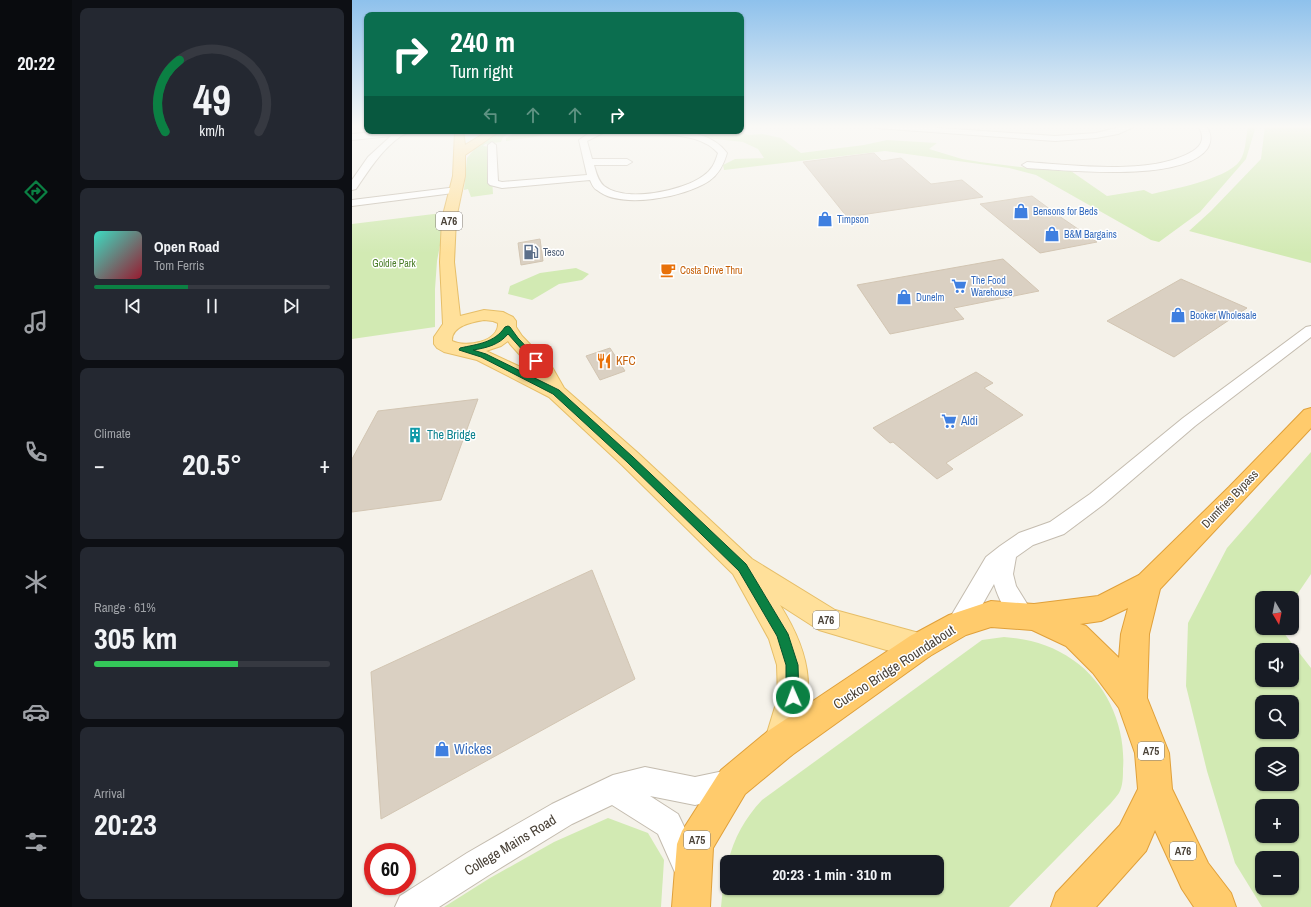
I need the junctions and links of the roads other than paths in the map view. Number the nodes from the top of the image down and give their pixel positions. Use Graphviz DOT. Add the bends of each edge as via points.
graph roads {
  1 [pos="365,168"];
  2 [pos="459,168"];
  3 [pos="492,168"];
  4 [pos="591,168"];
  5 [pos="717,168"];
  6 [pos="1083,168"];
  7 [pos="1111,168"];
  8 [pos="594,177"];
  9 [pos="352,187"];
  10 [pos="457,190"];
  11 [pos="352,203"];
  12 [pos="450,290"];
  13 [pos="484,315"];
  14 [pos="452,325"];
  15 [pos="508,328"];
  16 [pos="1311,330"];
  17 [pos="463,350"];
  18 [pos="556,392"];
  19 [pos="1311,415"];
  20 [pos="1007,552"];
  21 [pos="743,567"];
  22 [pos="1148,583"];
  23 [pos="1029,616"];
  24 [pos="959,624"];
  25 [pos="920,646"];
  26 [pos="1131,698"];
  27 [pos="780,743"];
  28 [pos="733,782"];
  29 [pos="613,789"];
  30 [pos="1155,791"];
  31 [pos="692,898"];
  32 [pos="411,907"];
  33 [pos="1070,907"];
  34 [pos="1217,907"];
  1 -- 9 [label="street"];
  2 -- 10 [label="main road, A76"];
  3 -- 8 [label="street" via="492,183 502,185"];
  4 -- 8 [label="street"];
  5 -- 8 [label="street" via="697,185 668,195 635,197 610,193 600,188"];
  6 -- 7 [label="street"];
  10 -- 11 [label="street"];
  10 -- 12 [label="main road, A76" via="449,219 447,268"];
  12 -- 13 [label="main road, A76"];
  12 -- 14 [label="main road, A76"];
  13 -- 14 [label="main road, A76" via="467,318"];
  13 -- 15 [label="main road, A76" via="503,318 507,321"];
  14 -- 17 [label="main road, A76" via="443,334 443,344"];
  15 -- 17 [label="main road, A76" via="504,334 486,345"];
  15 -- 18 [label="main road, A76" via="545,371"];
  16 -- 20 [label="street" via="1189,422 1058,528 1026,540"];
  17 -- 18 [label="main road, A76" via="484,356"];
  18 -- 21 [label="main road, A76"];
  19 -- 22 [label="highway, Dumfries Bypass / A75"];
  20 -- 23 [label="street" via="1002,567 1003,578 1010,598"];
  20 -- 24 [label="street" via="994,564"];
  21 -- 25 [label="main road, A76" via="829,622"];
  21 -- 27 [label="main road, A76" via="782,634 792,665 793,697"];
  22 -- 23 [label="highway, Dumfries Bypass / A75" via="1101,608"];
  22 -- 26 [label="highway, A75" via="1135,634"];
  23 -- 24 [label="highway, Cuckoo Bridge Roundabout / A75" via="991,614"];
  23 -- 26 [label="highway, Cuckoo Bridge Roundabout / A75" via="1076,636 1104,663"];
  24 -- 25 [label="highway, Cuckoo Bridge Roundabout / A75"];
  25 -- 27 [label="highway, Cuckoo Bridge Roundabout / A75"];
  26 -- 30 [label="highway, Cuckoo Bridge Roundabout / A75" via="1152,753"];
  27 -- 28 [label="highway, Cuckoo Bridge Roundabout / A75"];
  28 -- 29 [label="street, College Mains Road" via="695,791 645,781"];
  28 -- 31 [label="highway, Cuckoo Bridge Roundabout / A75" via="695,844"];
  29 -- 31 [label="street" via="668,824"];
  29 -- 32 [label="street, College Mains Road" via="562,814"];
  30 -- 33 [label="highway, Cuckoo Bridge Roundabout / A75" via="1133,838"];
  30 -- 34 [label="highway, A76" via="1195,876"];
}
